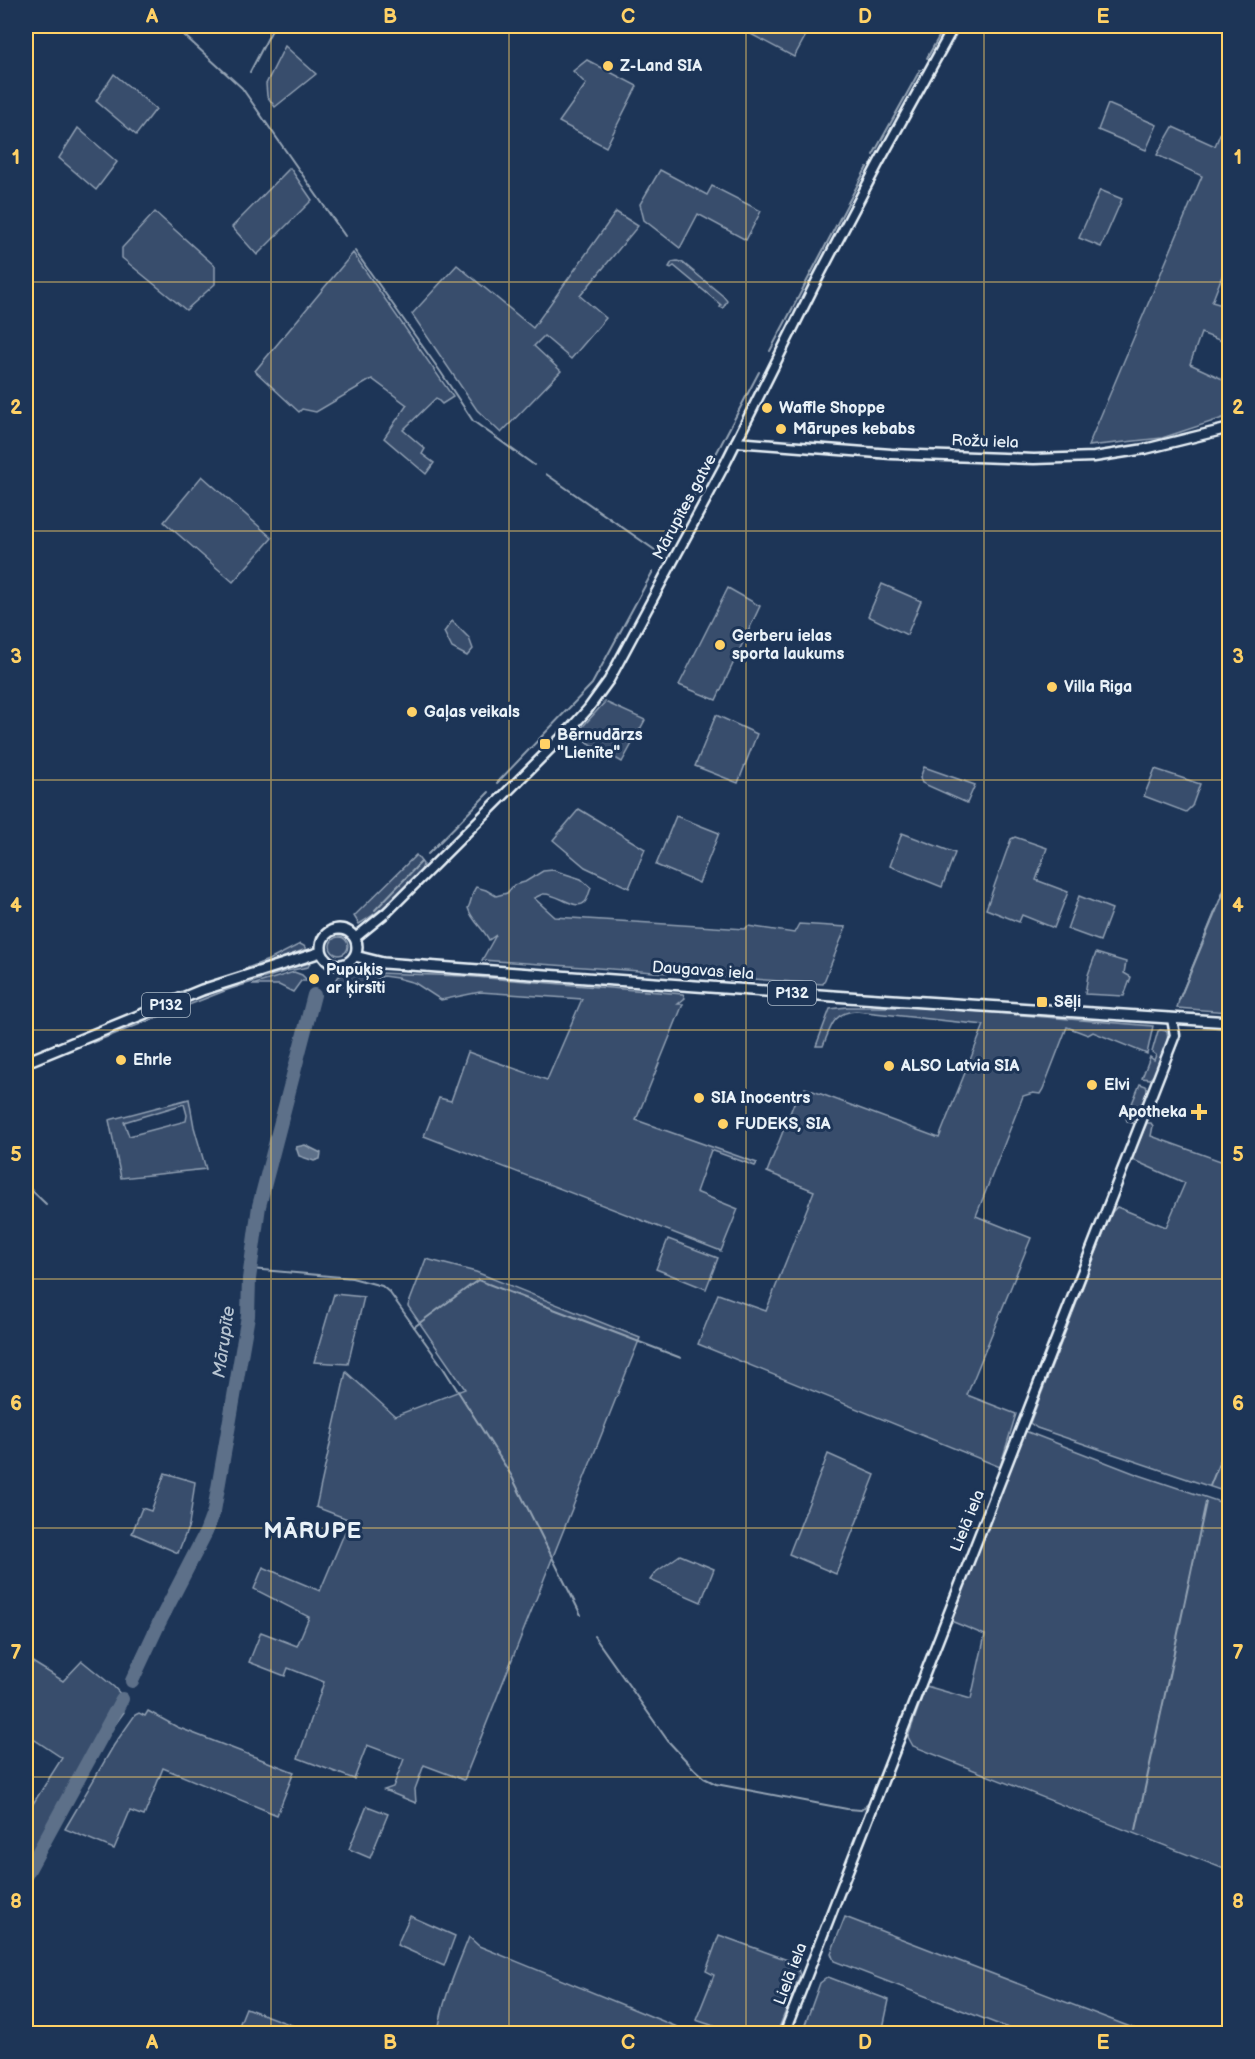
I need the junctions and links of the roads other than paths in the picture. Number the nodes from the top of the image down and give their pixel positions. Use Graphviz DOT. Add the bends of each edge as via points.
graph roads {
  1 [pos="954,26"];
  2 [pos="1230,428"];
  3 [pos="736,442"];
  4 [pos="355,938"];
  5 [pos="321,952"];
  6 [pos="355,956"];
  7 [pos="1172,1019"];
  8 [pos="1230,1022"];
  9 [pos="26,1062"];
  10 [pos="784,2034"];
  1 -- 3 [label="street, Mārupītes gatve" via="818,278"];
  2 -- 3 [label="street, Rožu iela" via="1144,449 1074,458 891,454"];
  3 -- 4 [label="street, Mārupītes gatve" via="609,680 588,709 387,912"];
  4 -- 5 [label="main road" via="343,929 332,930 323,937"];
  4 -- 6 [label="main road"];
  5 -- 6 [label="main road, Daugavas iela / P132" via="334,964 346,964"];
  5 -- 9 [label="main road, P132" via="202,990"];
  6 -- 7 [label="main road, Daugavas iela / P132" via="383,963"];
  7 -- 8 [label="main road, Daugavas iela / P132"];
  7 -- 10 [label="street, Lielā iela" via="1175,1035"];
}
